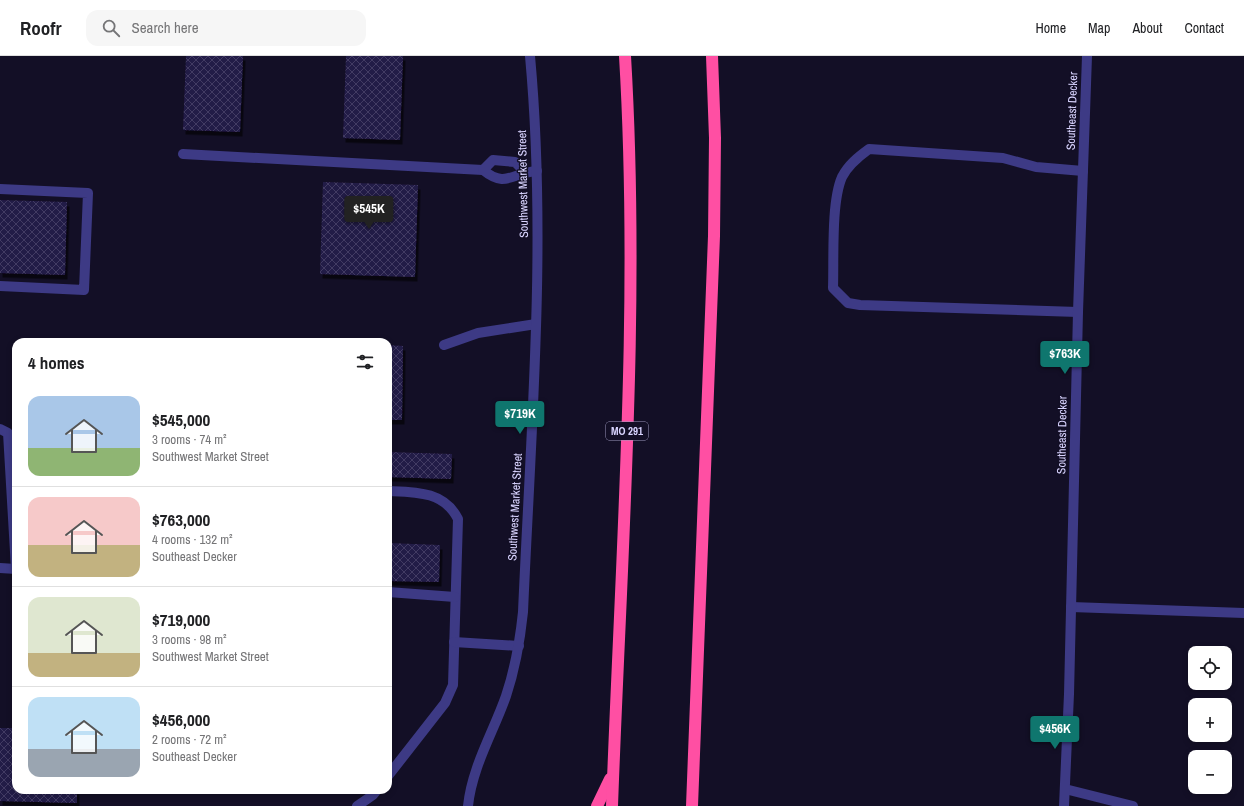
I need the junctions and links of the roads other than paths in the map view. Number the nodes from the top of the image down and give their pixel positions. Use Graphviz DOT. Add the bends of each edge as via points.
graph roads {
  1 [pos="530,56"];
  2 [pos="625,56"];
  3 [pos="712,56"];
  4 [pos="1087,56"];
  5 [pos="182,154"];
  6 [pos="483,170"];
  7 [pos="537,171"];
  8 [pos="1083,171"];
  9 [pos="525,172"];
  10 [pos="0,189"];
  11 [pos="0,286"];
  12 [pos="1078,312"];
  13 [pos="536,324"];
  14 [pos="444,345"];
  15 [pos="0,429"];
  16 [pos="392,491"];
  17 [pos="12,502"];
  18 [pos="0,568"];
  19 [pos="12,569"];
  20 [pos="392,592"];
  21 [pos="455,597"];
  22 [pos="1071,607"];
  23 [pos="1244,613"];
  24 [pos="454,642"];
  25 [pos="519,646"];
  26 [pos="392,771"];
  27 [pos="613,775"];
  28 [pos="1065,789"];
  29 [pos="375,794"];
  30 [pos="357,806"];
  31 [pos="468,806"];
  32 [pos="597,806"];
  33 [pos="612,806"];
  34 [pos="692,806"];
  35 [pos="1064,806"];
  36 [pos="1133,806"];
  1 -- 7 [label="street, Southwest Market Street"];
  2 -- 27 [label="highway, MO 291" via="631,334"];
  3 -- 34 [label="highway" via="715,138 714,236"];
  4 -- 8 [label="street, Southeast Decker"];
  5 -- 6 [label="street"];
  6 -- 9 [label="street" via="492,177 511,179"];
  6 -- 9 [label="street" via="493,160 515,162"];
  7 -- 9 [label="street"];
  7 -- 13 [label="street, Southwest Market Street"];
  8 -- 12 [label="street, Southeast Decker"];
  8 -- 12 [label="street" via="1036,167 1003,158 870,149 855,159 842,177 836,196 834,288 848,302 860,306"];
  10 -- 11 [label="street" via="88,193 84,290"];
  12 -- 22 [label="street, Southeast Decker"];
  13 -- 14 [label="street" via="478,333"];
  13 -- 25 [label="street, Southwest Market Street" via="523,612"];
  15 -- 17 [label="street" via="8,434"];
  16 -- 21 [label="street" via="422,492 453,508 458,519"];
  18 -- 19 [label="street"];
  20 -- 21 [label="street"];
  21 -- 24 [label="street"];
  22 -- 23 [label="street"];
  22 -- 28 [label="street, Southeast Decker"];
  24 -- 25 [label="street"];
  24 -- 26 [label="street" via="453,685 445,703"];
  25 -- 31 [label="street, Southwest Market Street" via="506,697 478,764"];
  27 -- 32 [label="highway"];
  27 -- 33 [label="highway, MO 291"];
  28 -- 35 [label="street, Southeast Decker"];
  28 -- 36 [label="street"];
  29 -- 30 [label="street"];
}
